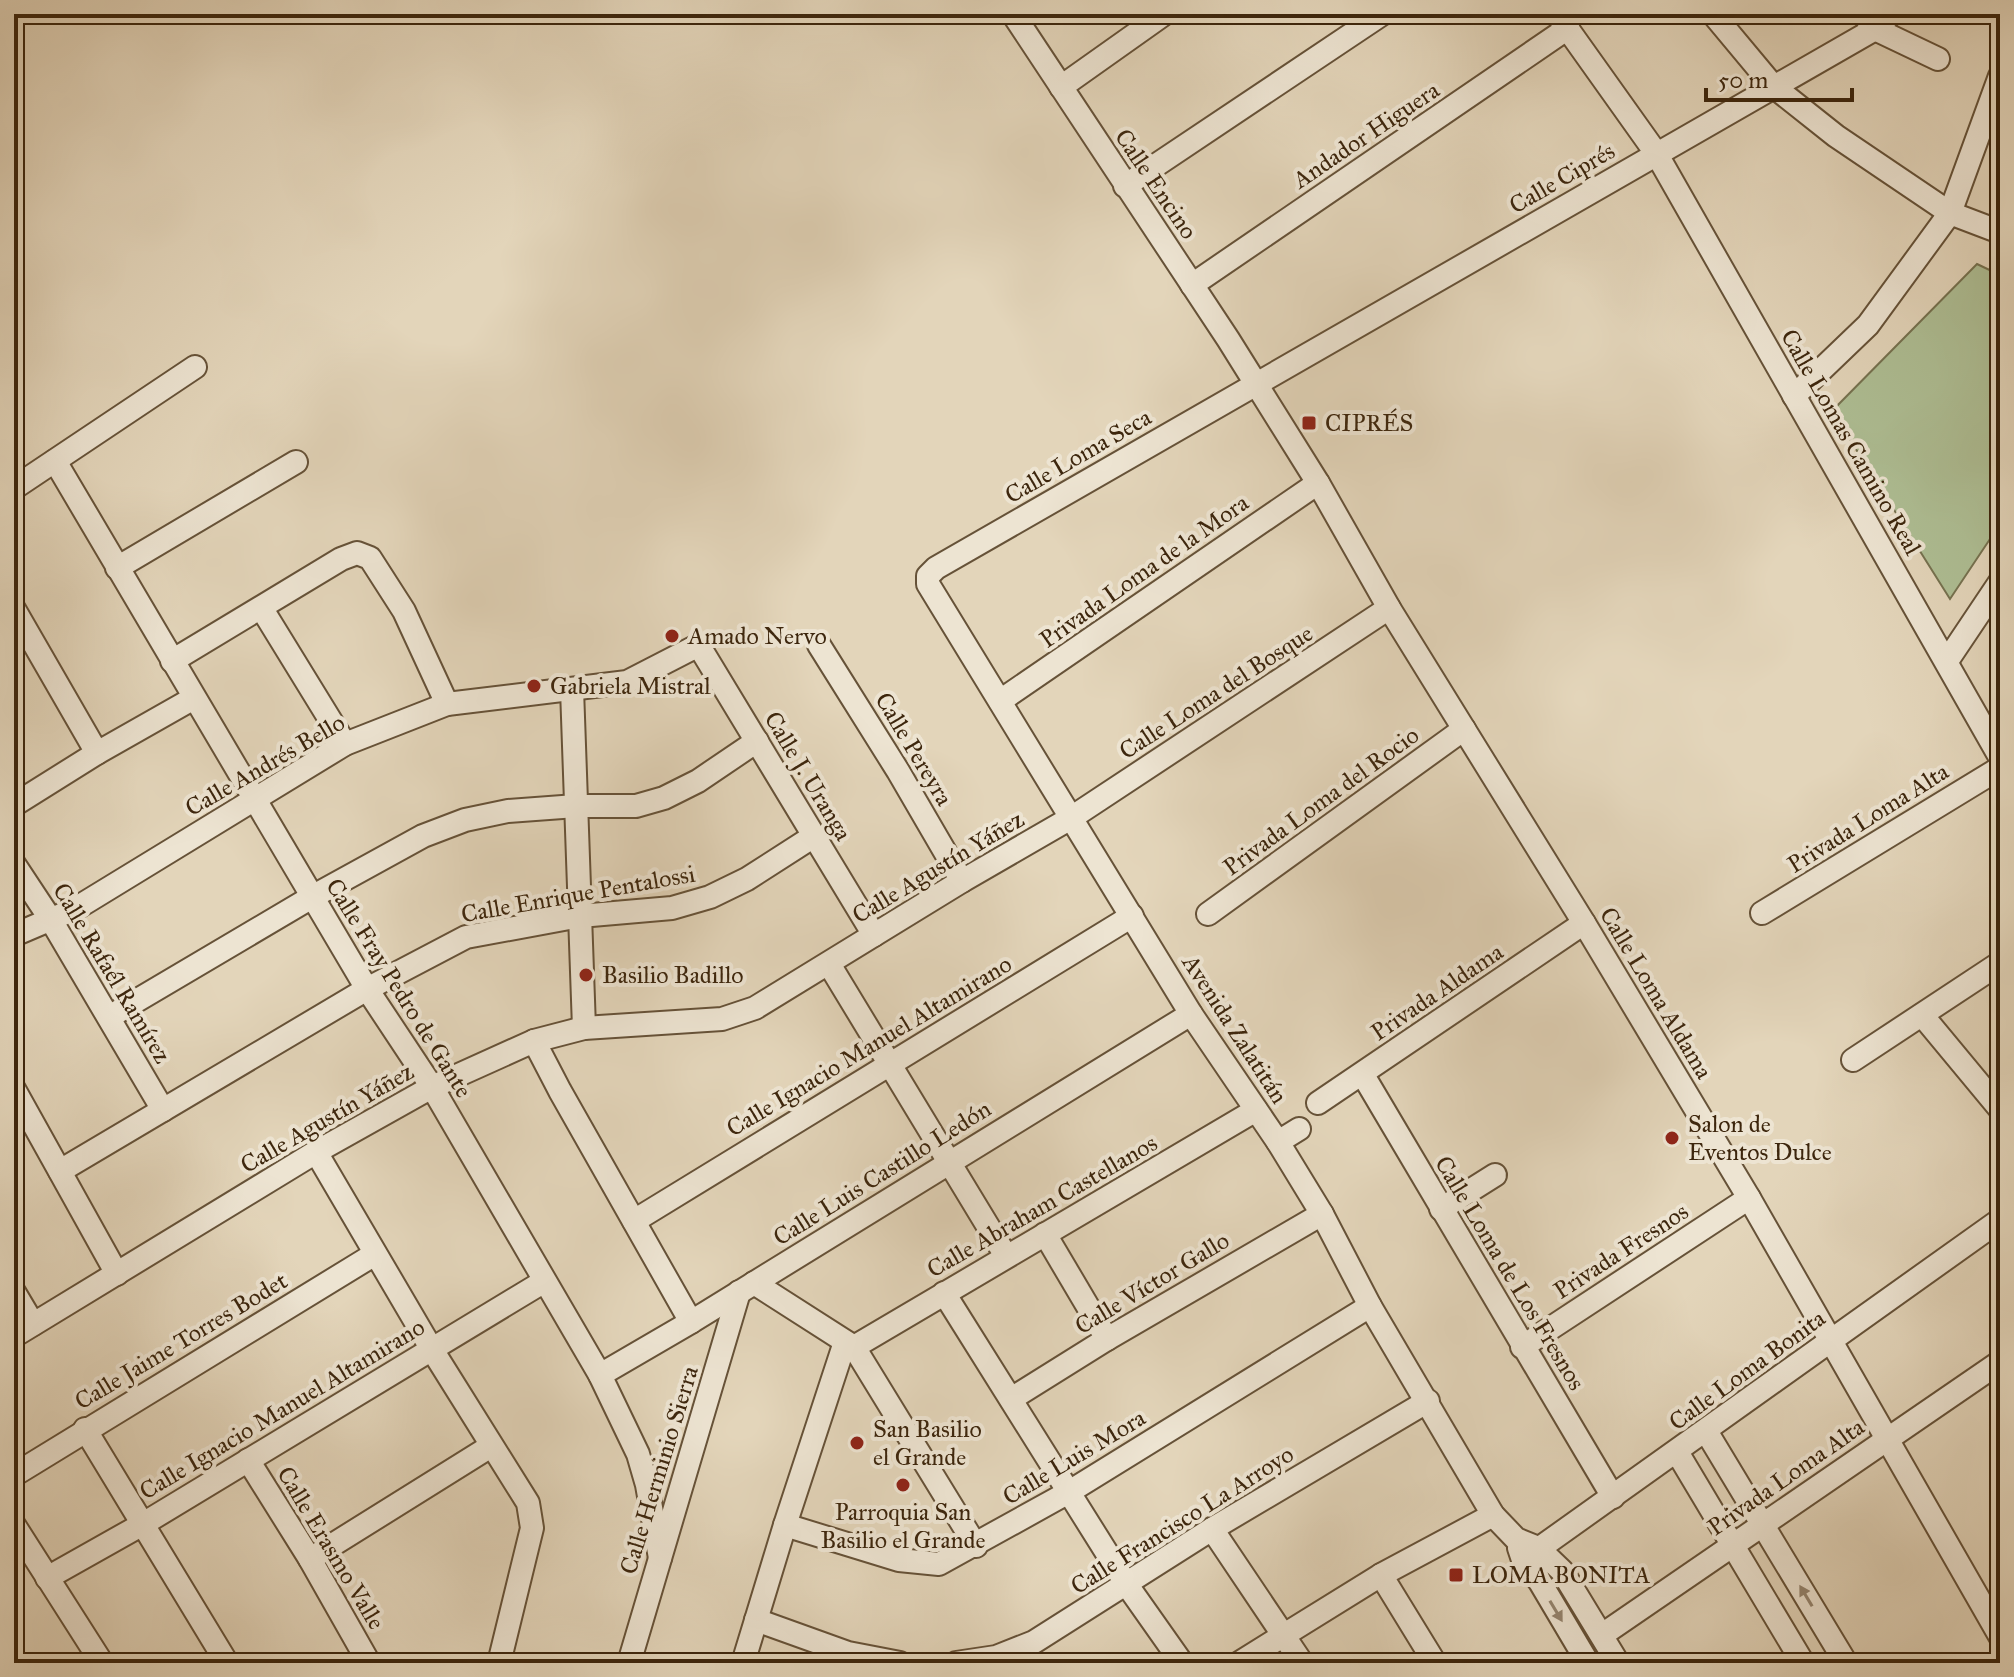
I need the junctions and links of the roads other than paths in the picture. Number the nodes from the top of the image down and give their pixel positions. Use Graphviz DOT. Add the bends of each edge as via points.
graph roads {
  1 [pos="1013,14"];
  2 [pos="1164,14"];
  3 [pos="1382,14"];
  4 [pos="1713,14"];
  5 [pos="1876,19"];
  6 [pos="1563,21"];
  7 [pos="1938,59"];
  8 [pos="1999,80"];
  9 [pos="1773,86"];
  10 [pos="1061,87"];
  11 [pos="1656,153"];
  12 [pos="1125,186"];
  13 [pos="1950,213"];
  14 [pos="2000,232"];
  15 [pos="1192,285"];
  16 [pos="195,367"];
  17 [pos="1256,384"];
  18 [pos="1794,396"];
  19 [pos="55,461"];
  20 [pos="296,462"];
  21 [pos="1318,483"];
  22 [pos="14,488"];
  23 [pos="117,568"];
  24 [pos="928,576"];
  25 [pos="2000,582"];
  26 [pos="1389,608"];
  27 [pos="14,609"];
  28 [pos="262,609"];
  29 [pos="819,645"];
  30 [pos="695,647"];
  31 [pos="172,661"];
  32 [pos="1947,661"];
  33 [pos="572,689"];
  34 [pos="194,698"];
  35 [pos="1000,701"];
  36 [pos="447,704"];
  37 [pos="1464,729"];
  38 [pos="757,741"];
  39 [pos="345,744"];
  40 [pos="97,753"];
  41 [pos="2000,757"];
  42 [pos="2000,768"];
  43 [pos="254,799"];
  44 [pos="14,805"];
  45 [pos="576,806"];
  46 [pos="1071,818"];
  47 [pos="814,836"];
  48 [pos="14,864"];
  49 [pos="962,881"];
  50 [pos="312,897"];
  51 [pos="1762,913"];
  52 [pos="1208,914"];
  53 [pos="580,916"];
  54 [pos="1132,916"];
  55 [pos="51,920"];
  56 [pos="1584,923"];
  57 [pos="14,935"];
  58 [pos="874,935"];
  59 [pos="2000,963"];
  60 [pos="829,964"];
  61 [pos="367,989"];
  62 [pos="1191,1014"];
  63 [pos="1922,1015"];
  64 [pos="109,1017"];
  65 [pos="584,1028"];
  66 [pos="534,1041"];
  67 [pos="1853,1060"];
  68 [pos="890,1064"];
  69 [pos="1363,1075"];
  70 [pos="432,1087"];
  71 [pos="14,1089"];
  72 [pos="1318,1103"];
  73 [pos="2000,1109"];
  74 [pos="163,1110"];
  75 [pos="1256,1110"];
  76 [pos="1299,1129"];
  77 [pos="1278,1142"];
  78 [pos="316,1152"];
  79 [pos="949,1163"];
  80 [pos="60,1171"];
  81 [pos="1495,1175"];
  82 [pos="1749,1198"];
  83 [pos="1441,1209"];
  84 [pos="1322,1214"];
  85 [pos="2000,1220"];
  86 [pos="634,1221"];
  87 [pos="1045,1234"];
  88 [pos="375,1254"];
  89 [pos="1006,1256"];
  90 [pos="117,1274"];
  91 [pos="543,1282"];
  92 [pos="746,1288"];
  93 [pos="14,1292"];
  94 [pos="944,1293"];
  95 [pos="1370,1306"];
  96 [pos="691,1322"];
  97 [pos="24,1330"];
  98 [pos="1107,1339"];
  99 [pos="1832,1341"];
  100 [pos="850,1345"];
  101 [pos="1522,1347"];
  102 [pos="431,1348"];
  103 [pos="2000,1362"];
  104 [pos="600,1375"];
  105 [pos="1011,1399"];
  106 [pos="1428,1401"];
  107 [pos="85,1429"];
  108 [pos="1706,1431"];
  109 [pos="1886,1438"];
  110 [pos="491,1446"];
  111 [pos="1677,1452"];
  112 [pos="248,1460"];
  113 [pos="14,1475"];
  114 [pos="1069,1492"];
  115 [pos="1613,1497"];
  116 [pos="1493,1515"];
  117 [pos="143,1524"];
  118 [pos="14,1525"];
  119 [pos="785,1525"];
  120 [pos="1763,1525"];
  121 [pos="1212,1529"];
  122 [pos="976,1546"];
  123 [pos="1733,1546"];
  124 [pos="1525,1549"];
  125 [pos="660,1558"];
  126 [pos="310,1559"];
  127 [pos="1381,1575"];
  128 [pos="47,1578"];
  129 [pos="1127,1585"];
  130 [pos="756,1620"];
  131 [pos="1602,1635"];
  132 [pos="1284,1636"];
  133 [pos="2000,1636"];
  134 [pos="102,1663"];
  135 [pos="227,1663"];
  136 [pos="369,1663"];
  137 [pos="499,1663"];
  138 [pos="629,1663"];
  139 [pos="743,1663"];
  140 [pos="900,1663"];
  141 [pos="956,1663"];
  142 [pos="1182,1663"];
  143 [pos="1239,1663"];
  144 [pos="1302,1663"];
  145 [pos="1435,1663"];
  146 [pos="1588,1663"];
  147 [pos="1618,1663"];
  148 [pos="1803,1663"];
  149 [pos="1846,1663"];
  1 -- 10 [label="street, Calle Encino"];
  2 -- 10 [label="street"];
  3 -- 12 [label="street"];
  4 -- 9 [label="street"];
  5 -- 7 [label="street"];
  5 -- 9 [label="street, Calle Ciprés"];
  6 -- 11 [label="street, Calle Lomas Camino Real"];
  6 -- 15 [label="street, Andador Higuera"];
  8 -- 13 [label="street"];
  9 -- 11 [label="street, Calle Ciprés"];
  9 -- 13 [label="street"];
  10 -- 12 [label="street, Calle Encino"];
  11 -- 17 [label="street, Calle Ciprés"];
  11 -- 18 [label="street, Calle Lomas Camino Real"];
  12 -- 15 [label="street, Calle Encino"];
  13 -- 14 [label="street"];
  13 -- 18 [label="street" via="1868,325"];
  15 -- 17 [label="street, Calle Encino"];
  16 -- 19 [label="street"];
  17 -- 21 [label="street, Calle Loma Aldama"];
  17 -- 24 [label="street, Calle Loma Seca"];
  18 -- 32 [label="street, Calle Lomas Camino Real"];
  19 -- 22 [label="street"];
  19 -- 23 [label="street, Calle Fray Pedro de Gante"];
  20 -- 23 [label="street"];
  21 -- 26 [label="street, Calle Loma Aldama"];
  21 -- 35 [label="street, Privada Loma de la Mora"];
  23 -- 31 [label="street, Calle Fray Pedro de Gante"];
  24 -- 35 [label="street, Avenida Zalatitán"];
  25 -- 32 [label="street"];
  26 -- 37 [label="street, Calle Loma Aldama"];
  26 -- 46 [label="street, Calle Loma del Bosque"];
  27 -- 40 [label="street"];
  28 -- 31 [label="street"];
  28 -- 36 [label="street" via="341,559 357,553 370,558 404,611"];
  28 -- 39 [label="street"];
  29 -- 49 [label="street, Calle Pereyra"];
  30 -- 33 [label="street, Calle Andrés Bello" via="627,682"];
  30 -- 38 [label="street, Calle J. Uranga"];
  31 -- 34 [label="street, Calle Fray Pedro de Gante"];
  32 -- 41 [label="street, Calle Lomas Camino Real"];
  33 -- 36 [label="street, Calle Andrés Bello"];
  33 -- 45 [label="street"];
  34 -- 40 [label="street"];
  34 -- 43 [label="street, Calle Fray Pedro de Gante"];
  35 -- 46 [label="street, Avenida Zalatitán"];
  36 -- 39 [label="street, Calle Andrés Bello"];
  37 -- 52 [label="street, Privada Loma del Rocio"];
  37 -- 56 [label="street, Calle Loma Aldama"];
  38 -- 45 [label="street" via="664,798 636,806"];
  38 -- 47 [label="street, Calle J. Uranga"];
  39 -- 43 [label="street, Calle Andrés Bello"];
  40 -- 44 [label="street"];
  42 -- 51 [label="street, Privada Loma Alta"];
  43 -- 50 [label="street, Calle Fray Pedro de Gante"];
  43 -- 55 [label="street, Calle Andrés Bello"];
  45 -- 50 [label="street" via="465,820 423,836"];
  45 -- 53 [label="street"];
  46 -- 49 [label="street, Calle Agustín Yáñez"];
  46 -- 54 [label="street, Avenida Zalatitán"];
  47 -- 53 [label="street, Calle Enrique Pentalossi" via="710,897 672,908"];
  47 -- 58 [label="street, Calle J. Uranga"];
  48 -- 55 [label="street, Calle Rafaél Ramírez"];
  49 -- 58 [label="street, Calle Agustín Yáñez"];
  50 -- 61 [label="street, Calle Fray Pedro de Gante"];
  50 -- 64 [label="street"];
  53 -- 61 [label="street, Calle Enrique Pentalossi" via="466,937"];
  53 -- 65 [label="street"];
  54 -- 62 [label="street, Avenida Zalatitán"];
  54 -- 68 [label="street, Calle Ignacio Manuel Altamirano"];
  55 -- 57 [label="street, Calle Andrés Bello"];
  55 -- 64 [label="street, Calle Rafaél Ramírez"];
  56 -- 69 [label="street, Privada Aldama"];
  56 -- 82 [label="street, Calle Loma Aldama"];
  58 -- 60 [label="street, Calle Agustín Yáñez"];
  59 -- 63 [label="street"];
  60 -- 65 [label="street, Calle Agustín Yáñez" via="755,1008 722,1019"];
  60 -- 68 [label="street"];
  61 -- 70 [label="street, Calle Fray Pedro de Gante"];
  61 -- 74 [label="street, Calle Enrique Pentalossi"];
  62 -- 75 [label="street, Avenida Zalatitán"];
  62 -- 79 [label="street, Calle Luis Castillo Ledón"];
  63 -- 67 [label="street"];
  63 -- 73 [label="street"];
  64 -- 74 [label="street, Calle Rafaél Ramírez"];
  65 -- 66 [label="street, Calle Agustín Yáñez"];
  66 -- 70 [label="street, Calle Agustín Yáñez"];
  66 -- 86 [label="street"];
  68 -- 79 [label="street"];
  68 -- 86 [label="street, Calle Ignacio Manuel Altamirano"];
  69 -- 72 [label="street, Privada Aldama"];
  69 -- 83 [label="street, Calle Loma de Los Fresnos"];
  70 -- 78 [label="street, Calle Agustín Yáñez"];
  70 -- 91 [label="street, Calle Fray Pedro de Gante"];
  71 -- 80 [label="street"];
  74 -- 80 [label="street, Calle Enrique Pentalossi"];
  75 -- 77 [label="street, Avenida Zalatitán"];
  75 -- 87 [label="street, Calle Abraham Castellanos"];
  76 -- 77 [label="street"];
  77 -- 84 [label="street, Avenida Zalatitán"];
  78 -- 88 [label="street"];
  78 -- 90 [label="street, Calle Agustín Yáñez"];
  79 -- 89 [label="street"];
  79 -- 92 [label="street, Calle Luis Castillo Ledón"];
  80 -- 90 [label="street"];
  81 -- 83 [label="street"];
  82 -- 99 [label="street, Calle Loma Aldama"];
  82 -- 101 [label="street, Privada Fresnos"];
  83 -- 101 [label="street, Calle Loma de Los Fresnos"];
  84 -- 95 [label="street, Avenida Zalatitán"];
  84 -- 98 [label="street, Calle Víctor Gallo"];
  85 -- 99 [label="street, Calle Loma Bonita"];
  86 -- 96 [label="street"];
  87 -- 89 [label="street, Calle Abraham Castellanos"];
  87 -- 98 [label="street"];
  88 -- 102 [label="street"];
  88 -- 107 [label="street, Calle Jaime Torres Bodet"];
  89 -- 94 [label="street, Calle Abraham Castellanos"];
  90 -- 97 [label="street, Calle Agustín Yáñez"];
  91 -- 102 [label="street, Calle Ignacio Manuel Altamirano"];
  91 -- 104 [label="street, Calle Fray Pedro de Gante"];
  92 -- 96 [label="street, Calle Luis Castillo Ledón"];
  92 -- 100 [label="street"];
  92 -- 125 [label="street, Calle Herminio Sierra"];
  93 -- 97 [label="street"];
  94 -- 100 [label="street, Calle Abraham Castellanos"];
  94 -- 105 [label="street"];
  95 -- 106 [label="street, Avenida Zalatitán"];
  95 -- 114 [label="street, Calle Luis Mora"];
  96 -- 104 [label="street, Calle Luis Castillo Ledón"];
  98 -- 105 [label="street, Calle Víctor Gallo"];
  99 -- 108 [label="street, Calle Loma Bonita"];
  99 -- 109 [label="street, Calle Loma Aldama"];
  100 -- 119 [label="street"];
  100 -- 122 [label="street"];
  101 -- 115 [label="street, Calle Loma de Los Fresnos"];
  102 -- 110 [label="street"];
  102 -- 112 [label="street, Calle Ignacio Manuel Altamirano"];
  103 -- 109 [label="street, Privada Loma Alta"];
  104 -- 125 [label="street, Calle Fray Pedro de Gante" via="638,1454"];
  105 -- 114 [label="street"];
  106 -- 116 [label="street, Avenida Zalatitán"];
  106 -- 121 [label="street, Calle Francisco La Arroyo"];
  107 -- 113 [label="street, Calle Jaime Torres Bodet"];
  107 -- 117 [label="street"];
  108 -- 111 [label="street, Calle Loma Bonita"];
  108 -- 120 [label="street"];
  109 -- 120 [label="street, Privada Loma Alta"];
  109 -- 133 [label="street, Calle Loma Aldama"];
  110 -- 126 [label="street"];
  110 -- 137 [label="street" via="532,1514"];
  111 -- 115 [label="street, Calle Loma Bonita"];
  111 -- 123 [label="street"];
  112 -- 117 [label="street, Calle Ignacio Manuel Altamirano"];
  112 -- 126 [label="street, Calle Erasmo Valle"];
  114 -- 122 [label="street, Calle Luis Mora"];
  114 -- 129 [label="street"];
  115 -- 124 [label="street, Calle Loma Bonita"];
  116 -- 124 [label="street, Avenida Zalatitán"];
  116 -- 127 [label="street"];
  117 -- 128 [label="street, Calle Ignacio Manuel Altamirano"];
  117 -- 135 [label="street"];
  118 -- 128 [label="street"];
  119 -- 122 [label="street, Calle Luis Mora" via="899,1560 939,1564"];
  119 -- 130 [label="street"];
  120 -- 123 [label="street, Privada Loma Alta"];
  149 -- 120 [label="street, one-way"];
  121 -- 129 [label="street, Calle Francisco La Arroyo"];
  121 -- 132 [label="street"];
  123 -- 131 [label="street, Privada Loma Alta"];
  123 -- 148 [label="street"];
  124 -- 131 [label="street" via="1562,1571"];
  124 -- 146 [label="street, one-way"];
  125 -- 138 [label="street, Calle Herminio Sierra"];
  126 -- 136 [label="street, Calle Erasmo Valle"];
  127 -- 132 [label="street"];
  127 -- 145 [label="street"];
  128 -- 134 [label="street"];
  129 -- 141 [label="street, Calle Francisco La Arroyo" via="1034,1642 996,1657"];
  129 -- 142 [label="street"];
  130 -- 139 [label="street"];
  130 -- 140 [label="street" via="848,1653"];
  131 -- 147 [label="street"];
  132 -- 143 [label="street"];
  132 -- 144 [label="street"];
}
